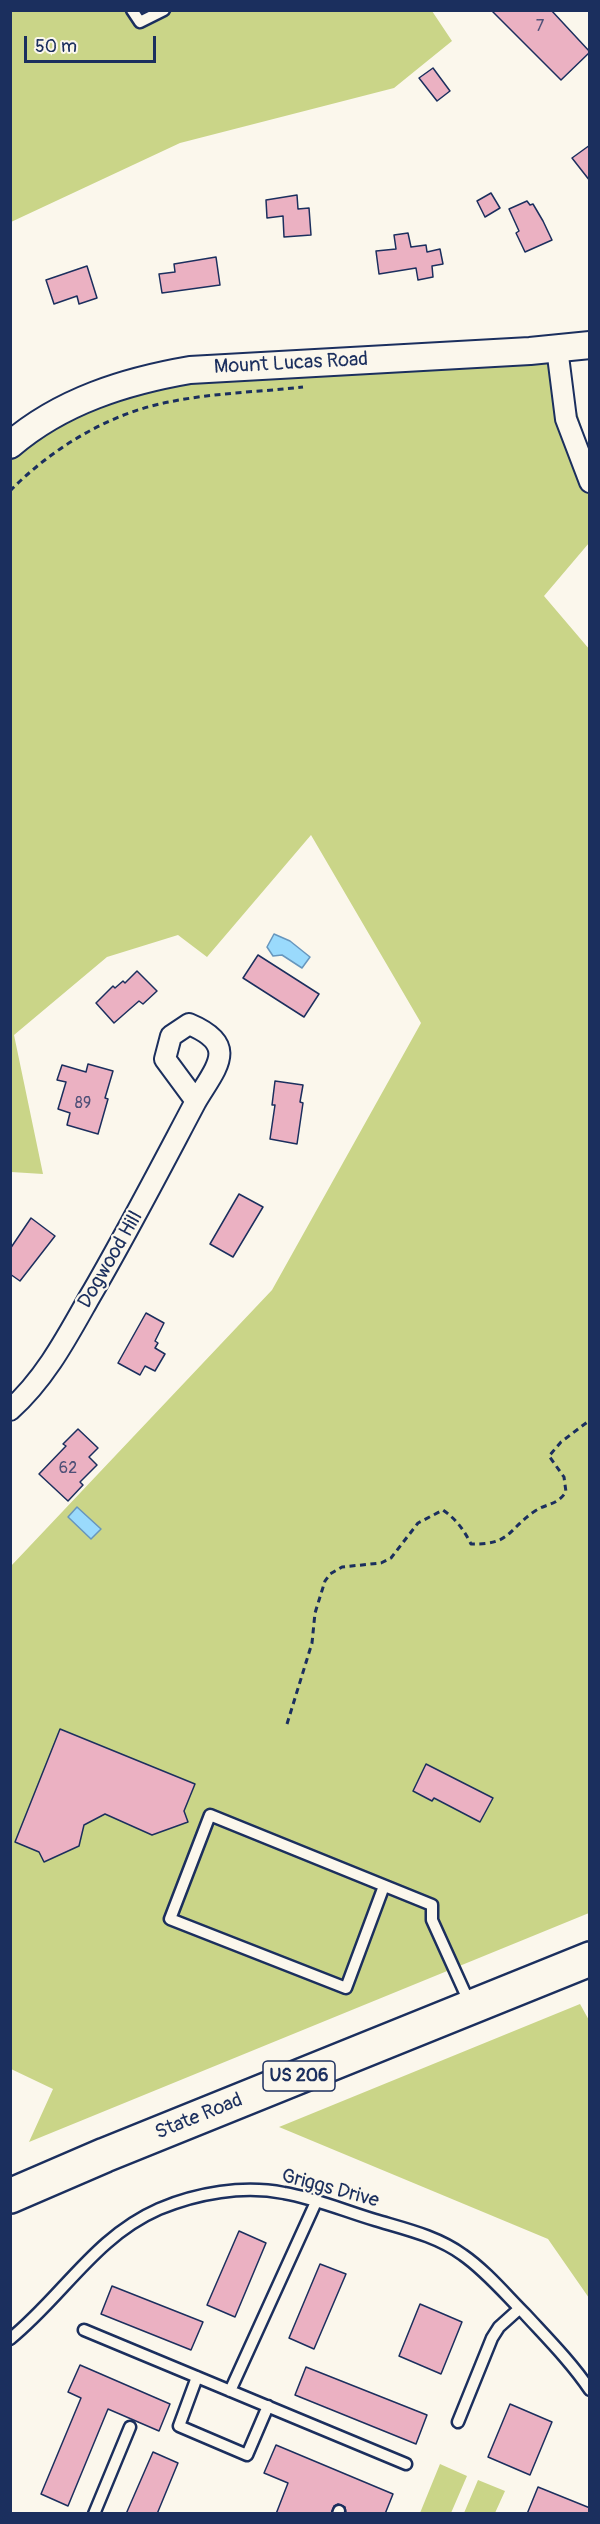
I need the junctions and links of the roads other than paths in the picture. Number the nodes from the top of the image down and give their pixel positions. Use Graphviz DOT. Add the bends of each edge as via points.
graph roads {
  1 [pos="132,10"];
  2 [pos="164,10"];
  3 [pos="590,345"];
  4 [pos="558,348"];
  5 [pos="10,445"];
  6 [pos="590,482"];
  7 [pos="196,1101"];
  8 [pos="10,1410"];
  9 [pos="384,1886"];
  10 [pos="590,1959"];
  11 [pos="471,2007"];
  12 [pos="10,2196"];
  13 [pos="316,2202"];
  14 [pos="519,2309"];
  15 [pos="84,2330"];
  16 [pos="10,2339"];
  17 [pos="197,2377"];
  18 [pos="590,2390"];
  19 [pos="231,2391"];
  20 [pos="268,2406"];
  21 [pos="458,2422"];
  22 [pos="130,2427"];
  23 [pos="406,2464"];
  24 [pos="94,2514"];
  1 -- 2 [label="lane" via="141,22"];
  3 -- 4 [label="street, Mount Lucas Road"];
  4 -- 5 [label="street, Mount Lucas Road" via="190,370 154,376 78,402"];
  4 -- 6 [label="street" via="566,419"];
  7 -- 8 [label="street, Dogwood Hill" via="140,1210 60,1350"];
  9 -- 9 [label="lane" via="210,1815 170,1919 346,1988"];
  9 -- 11 [label="lane" via="432,1905 432,1920"];
  10 -- 11 [label="highway, State Road / US 206"];
  11 -- 12 [label="highway, State Road / US 206"];
  13 -- 14 [label="lane, Griggs Drive" via="436,2240 484,2272"];
  13 -- 16 [label="lane, Griggs Drive" via="252,2190 189,2198 159,2209 105,2242"];
  13 -- 19 [label="lane"];
  14 -- 18 [label="lane, Griggs Drive" via="575,2368"];
  14 -- 21 [label="lane" via="496,2331"];
  15 -- 17 [label="lane"];
  17 -- 19 [label="lane"];
  17 -- 20 [label="lane" via="179,2426 247,2455"];
  19 -- 20 [label="lane"];
  20 -- 23 [label="lane"];
  22 -- 24 [label="lane"];
}
